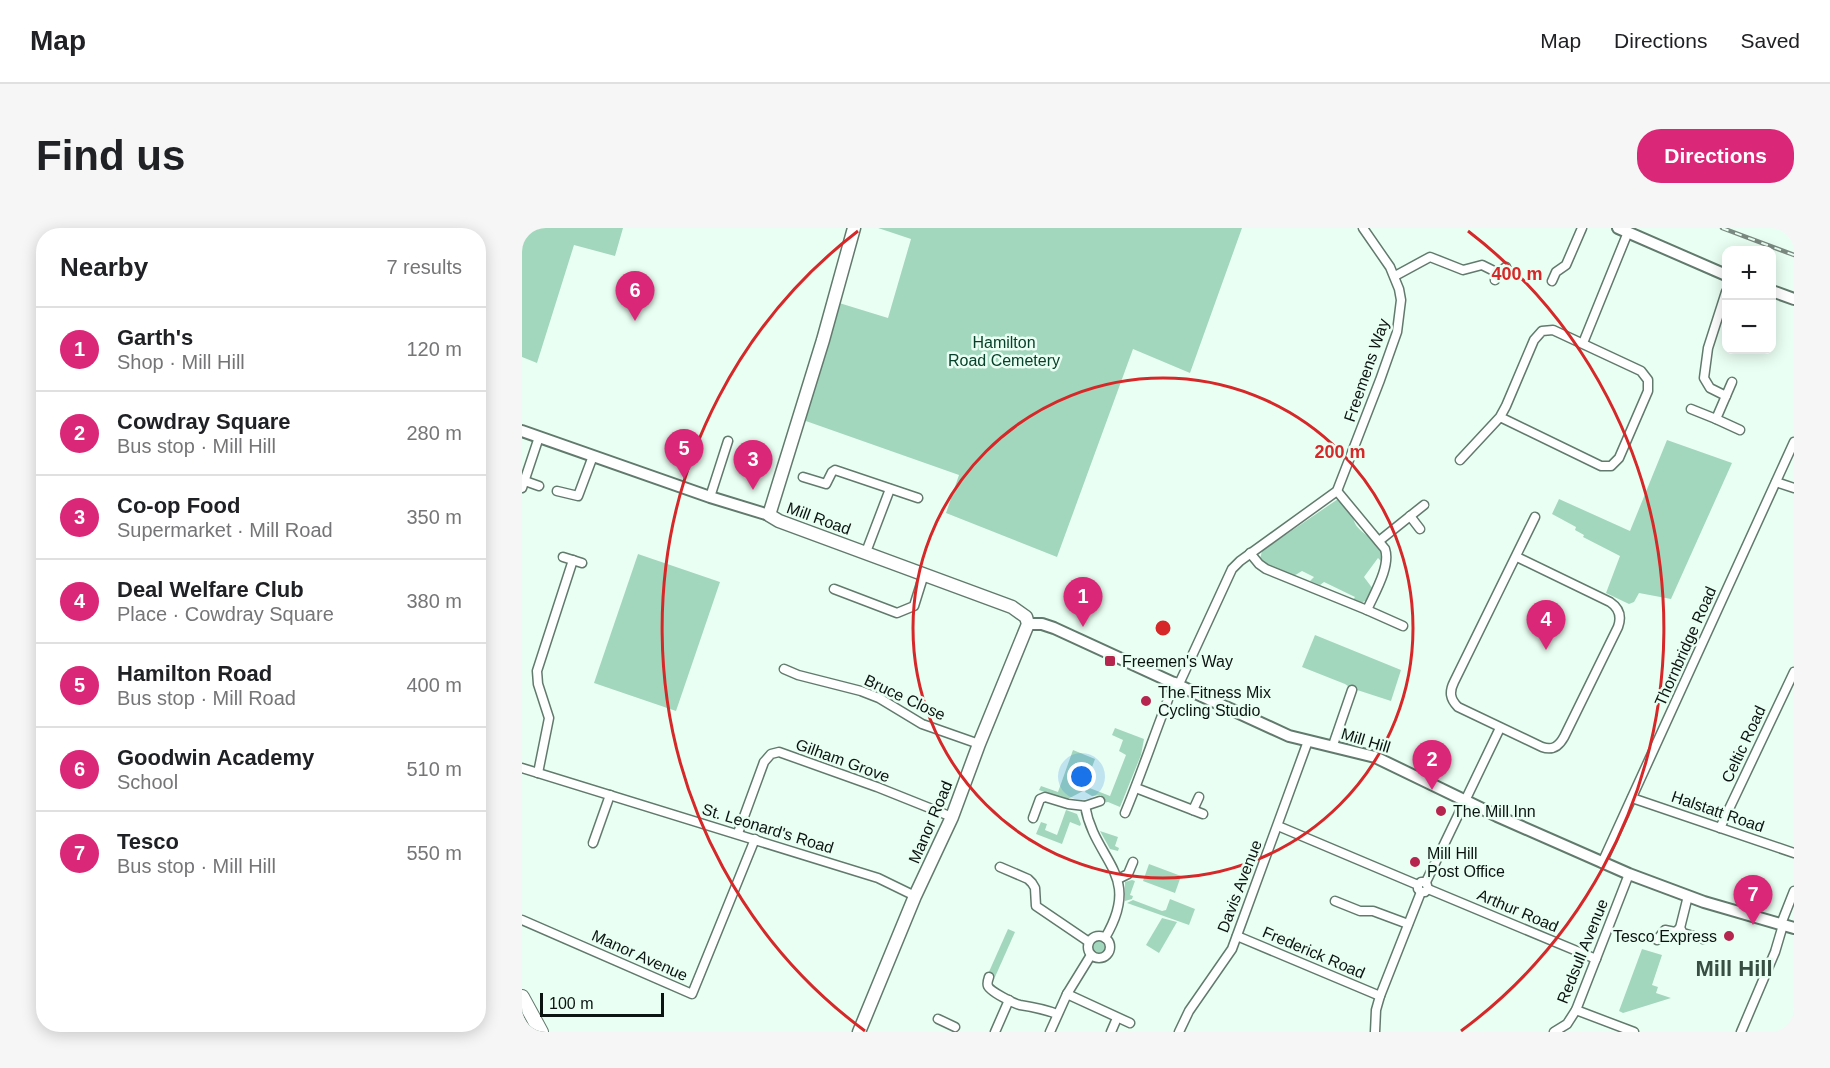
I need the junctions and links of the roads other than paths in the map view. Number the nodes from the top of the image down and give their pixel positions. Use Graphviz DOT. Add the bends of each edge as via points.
graph roads {
  1 [pos="854,228"];
  2 [pos="1363,228"];
  3 [pos="1581,228"];
  4 [pos="1623,230"];
  5 [pos="1506,267"];
  6 [pos="1722,272"];
  7 [pos="1395,276"];
  8 [pos="1552,280"];
  9 [pos="1776,292"];
  10 [pos="1794,299"];
  11 [pos="1723,300"];
  12 [pos="1583,343"];
  13 [pos="1732,382"];
  14 [pos="1726,396"];
  15 [pos="1691,409"];
  16 [pos="1500,417"];
  17 [pos="1716,420"];
  18 [pos="1740,430"];
  19 [pos="522,431"];
  20 [pos="539,437"];
  21 [pos="728,441"];
  22 [pos="1794,442"];
  23 [pos="593,456"];
  24 [pos="1460,460"];
  25 [pos="803,477"];
  26 [pos="1776,482"];
  27 [pos="523,485"];
  28 [pos="539,486"];
  29 [pos="1794,488"];
  30 [pos="890,489"];
  31 [pos="557,491"];
  32 [pos="1336,491"];
  33 [pos="710,497"];
  34 [pos="918,498"];
  35 [pos="1424,505"];
  36 [pos="770,515"];
  37 [pos="1410,516"];
  38 [pos="1535,517"];
  39 [pos="1420,530"];
  40 [pos="1379,542"];
  41 [pos="866,552"];
  42 [pos="1250,553"];
  43 [pos="563,557"];
  44 [pos="1516,557"];
  45 [pos="573,560"];
  46 [pos="582,563"];
  47 [pos="924,574"];
  48 [pos="834,589"];
  49 [pos="1367,610"];
  50 [pos="1028,624"];
  51 [pos="1403,626"];
  52 [pos="784,669"];
  53 [pos="1794,672"];
  54 [pos="1177,683"];
  55 [pos="1352,690"];
  56 [pos="1784,694"];
  57 [pos="1794,697"];
  58 [pos="1500,728"];
  59 [pos="1308,741"];
  60 [pos="979,744"];
  61 [pos="1333,746"];
  62 [pos="522,768"];
  63 [pos="538,773"];
  64 [pos="1136,788"];
  65 [pos="610,795"];
  66 [pos="1199,797"];
  67 [pos="1632,798"];
  68 [pos="1466,799"];
  69 [pos="1100,801"];
  70 [pos="1085,806"];
  71 [pos="1193,810"];
  72 [pos="1125,813"];
  73 [pos="1203,814"];
  74 [pos="952,817"];
  75 [pos="1033,818"];
  76 [pos="1278,826"];
  77 [pos="1720,828"];
  78 [pos="738,833"];
  79 [pos="755,839"];
  80 [pos="593,843"];
  81 [pos="1794,853"];
  82 [pos="1133,862"];
  83 [pos="1602,863"];
  84 [pos="1000,867"];
  85 [pos="1629,874"];
  86 [pos="1119,879"];
  87 [pos="1423,887"];
  88 [pos="1794,891"];
  89 [pos="915,896"];
  90 [pos="1688,896"];
  91 [pos="1335,901"];
  92 [pos="522,920"];
  93 [pos="1408,924"];
  94 [pos="1786,926"];
  95 [pos="1680,928"];
  96 [pos="1236,936"];
  97 [pos="1105,938"];
  98 [pos="1703,939"];
  99 [pos="1657,940"];
  100 [pos="1089,942"];
  101 [pos="1091,955"];
  102 [pos="1596,959"];
  103 [pos="989,977"];
  104 [pos="1067,994"];
  105 [pos="1380,996"];
  106 [pos="522,997"];
  107 [pos="1009,1000"];
  108 [pos="1576,1010"];
  109 [pos="1057,1014"];
  110 [pos="1117,1018"];
  111 [pos="947,1023"];
  112 [pos="1130,1023"];
  113 [pos="541,1032"];
  114 [pos="859,1032"];
  115 [pos="943,1032"];
  116 [pos="995,1032"];
  117 [pos="1050,1032"];
  118 [pos="1111,1032"];
  119 [pos="1179,1032"];
  120 [pos="1375,1032"];
  121 [pos="1554,1032"];
  122 [pos="1634,1032"];
  123 [pos="1742,1032"];
  1 -- 36 [label="main road"];
  2 -- 7 [label="street, Freemens Way"];
  3 -- 8 [label="street" via="1566,266"];
  4 -- 6 [label="street"];
  4 -- 12 [label="street"];
  5 -- 7 [label="street" via="1497,276 1482,265 1463,270 1430,257"];
  7 -- 32 [label="street, Freemens Way" via="1401,300 1397,332"];
  9 -- 10 [label="street"];
  11 -- 14 [label="street" via="1708,348 1704,378 1710,388"];
  12 -- 16 [label="street" via="1548,329 1537,334"];
  12 -- 16 [label="street" via="1641,371 1648,380 1648,391 1616,463 1600,466"];
  13 -- 14 [label="street"];
  14 -- 17 [label="street"];
  15 -- 17 [label="street"];
  16 -- 24 [label="street"];
  17 -- 18 [label="street"];
  19 -- 20 [label="street, Mill Road"];
  20 -- 23 [label="street, Mill Road"];
  20 -- 27 [label="street"];
  21 -- 33 [label="street"];
  22 -- 26 [label="street, Thornbridge Road"];
  23 -- 31 [label="street" via="578,496"];
  23 -- 33 [label="street, Mill Road"];
  25 -- 30 [label="street" via="826,484 836,470"];
  26 -- 29 [label="street"];
  26 -- 67 [label="street, Thornbridge Road"];
  27 -- 28 [label="street"];
  30 -- 34 [label="street"];
  30 -- 41 [label="street"];
  32 -- 40 [label="street"];
  32 -- 42 [label="street"];
  33 -- 36 [label="street, Mill Road"];
  35 -- 37 [label="street"];
  36 -- 41 [label="main road, Mill Road"];
  37 -- 39 [label="street"];
  37 -- 40 [label="street"];
  38 -- 44 [label="street"];
  40 -- 49 [label="street" via="1388,560"];
  41 -- 47 [label="main road, Mill Road"];
  42 -- 49 [label="street" via="1266,569"];
  42 -- 54 [label="street" via="1227,578"];
  43 -- 45 [label="street"];
  44 -- 58 [label="street" via="1450,693 1458,707"];
  44 -- 58 [label="street" via="1610,602 1618,611 1620,622 1557,746 1542,747"];
  45 -- 46 [label="street"];
  45 -- 63 [label="street" via="537,671 549,718"];
  47 -- 48 [label="street" via="914,606 897,613"];
  47 -- 50 [label="main road, Mill Road" via="1012,607 1026,617"];
  49 -- 51 [label="street"];
  50 -- 54 [label="street, Mill Hill" via="1054,628"];
  50 -- 60 [label="main road, Manor Road"];
  52 -- 60 [label="street, Bruce Close" via="861,691 922,724"];
  53 -- 56 [label="street, Celtic Road"];
  54 -- 59 [label="street, Mill Hill" via="1270,728"];
  54 -- 64 [label="street"];
  55 -- 61 [label="street"];
  56 -- 57 [label="street"];
  56 -- 77 [label="street, Celtic Road"];
  58 -- 68 [label="street"];
  59 -- 61 [label="street, Mill Hill"];
  59 -- 76 [label="street, Davis Avenue"];
  60 -- 74 [label="main road, Manor Road"];
  61 -- 68 [label="street, Mill Hill" via="1375,757"];
  62 -- 63 [label="street, St. Leonard's Road"];
  63 -- 65 [label="street, St. Leonard's Road"];
  64 -- 71 [label="street"];
  64 -- 72 [label="street"];
  65 -- 78 [label="street, St. Leonard's Road"];
  65 -- 80 [label="street"];
  66 -- 71 [label="street"];
  67 -- 77 [label="street, Halstatt Road"];
  67 -- 83 [label="street, Thornbridge Road"];
  68 -- 83 [label="street, Mill Hill"];
  68 -- 87 [label="street"];
  69 -- 70 [label="street"];
  70 -- 75 [label="street" via="1045,797 1040,799"];
  70 -- 86 [label="street" via="1088,823"];
  71 -- 73 [label="street"];
  74 -- 78 [label="street, Gilham Grove" via="779,752 764,762"];
  74 -- 89 [label="main road, Manor Road"];
  76 -- 87 [label="street, Arthur Road"];
  76 -- 96 [label="street, Davis Avenue"];
  77 -- 81 [label="street, Halstatt Road"];
  78 -- 79 [label="street, St. Leonard's Road"];
  79 -- 89 [label="street, St. Leonard's Road" via="878,878"];
  79 -- 92 [label="street, Manor Avenue" via="692,994"];
  82 -- 86 [label="street" via="1128,874"];
  83 -- 85 [label="street, Mill Hill"];
  84 -- 100 [label="street" via="1028,879 1035,888 1036,906"];
  85 -- 90 [label="street, Mill Hill"];
  85 -- 102 [label="street, Redsull Avenue"];
  86 -- 97 [label="street" via="1119,902"];
  87 -- 93 [label="street"];
  87 -- 102 [label="street, Arthur Road"];
  88 -- 94 [label="street"];
  89 -- 114 [label="main road, Manor Road"];
  90 -- 94 [label="street, Mill Hill"];
  90 -- 95 [label="street"];
  91 -- 93 [label="street"];
  93 -- 105 [label="street"];
  94 -- 123 [label="street"];
  95 -- 98 [label="street" via="1683,933"];
  95 -- 99 [label="street" via="1675,932 1665,930"];
  96 -- 105 [label="street, Frederick Road"];
  96 -- 119 [label="street, Davis Avenue" via="1232,949"];
  97 -- 100 [label="street" via="1094,936"];
  97 -- 101 [label="street" via="1110,948 1107,955"];
  100 -- 101 [label="street"];
  101 -- 104 [label="street"];
  102 -- 108 [label="street, Redsull Avenue"];
  103 -- 107 [label="street" via="989,989"];
  104 -- 109 [label="street"];
  104 -- 110 [label="street"];
  105 -- 120 [label="street"];
  106 -- 113 [label="main road"];
  107 -- 109 [label="street"];
  107 -- 116 [label="street"];
  108 -- 121 [label="street, Redsull Avenue" via="1567,1024"];
  108 -- 122 [label="street"];
  109 -- 117 [label="street"];
  110 -- 112 [label="street"];
  110 -- 118 [label="street"];
  111 -- 115 [label="street"];
}
